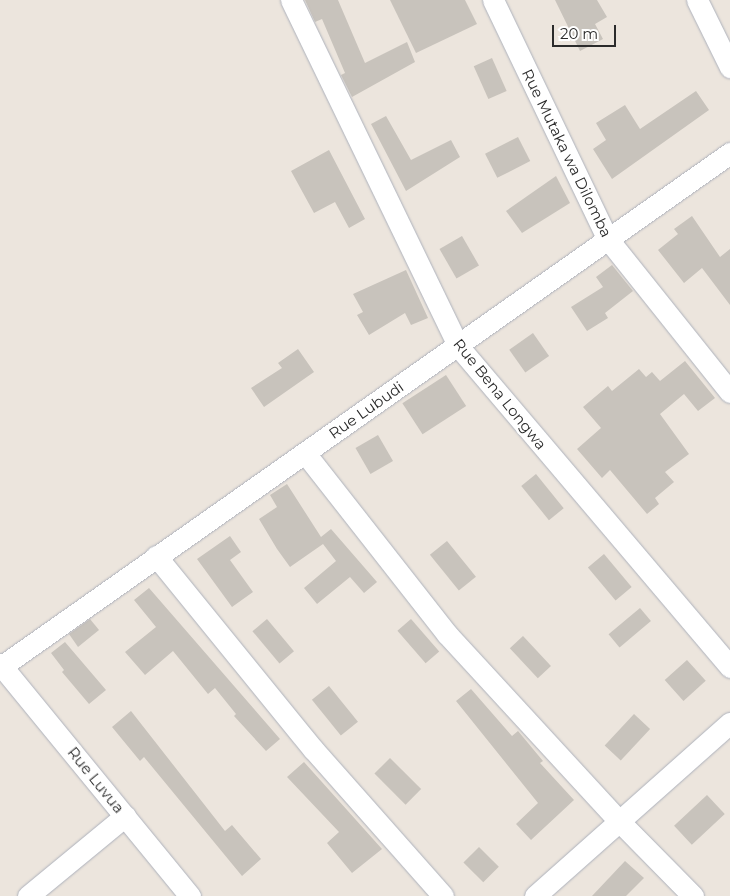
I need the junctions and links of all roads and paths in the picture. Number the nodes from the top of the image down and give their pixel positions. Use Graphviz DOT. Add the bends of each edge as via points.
graph roads {
  1 [pos="291,0"];
  2 [pos="494,0"];
  3 [pos="697,0"];
  4 [pos="730,67"];
  5 [pos="730,153"];
  6 [pos="607,238"];
  7 [pos="458,346"];
  8 [pos="730,392"];
  9 [pos="305,454"];
  10 [pos="156,556"];
  11 [pos="1,665"];
  12 [pos="730,667"];
  13 [pos="730,723"];
  14 [pos="125,816"];
  15 [pos="620,822"];
  16 [pos="28,896"];
  17 [pos="190,896"];
  18 [pos="443,896"];
  19 [pos="535,896"];
  20 [pos="694,896"];
  1 -- 7 [label="street, Rue Bena Longwa"];
  2 -- 6 [label="street, Rue Mutaka wa Dilomba"];
  3 -- 4 [label="street"];
  5 -- 6 [label="street, Rue Lubudi"];
  6 -- 7 [label="street, Rue Lubudi"];
  6 -- 8 [label="street, Rue Mutaka wa Dilomba"];
  7 -- 9 [label="street, Rue Lubudi"];
  7 -- 12 [label="street, Rue Bena Longwa"];
  9 -- 10 [label="street, Rue Lubudi"];
  9 -- 15 [label="street" via="447,634"];
  10 -- 11 [label="street, Rue Lubudi"];
  10 -- 18 [label="street" via="313,749"];
  11 -- 14 [label="street, Rue Luvua"];
  13 -- 15 [label="street"];
  14 -- 16 [label="street"];
  14 -- 17 [label="street, Rue Luvua"];
  15 -- 19 [label="street"];
  15 -- 20 [label="street"];
}
